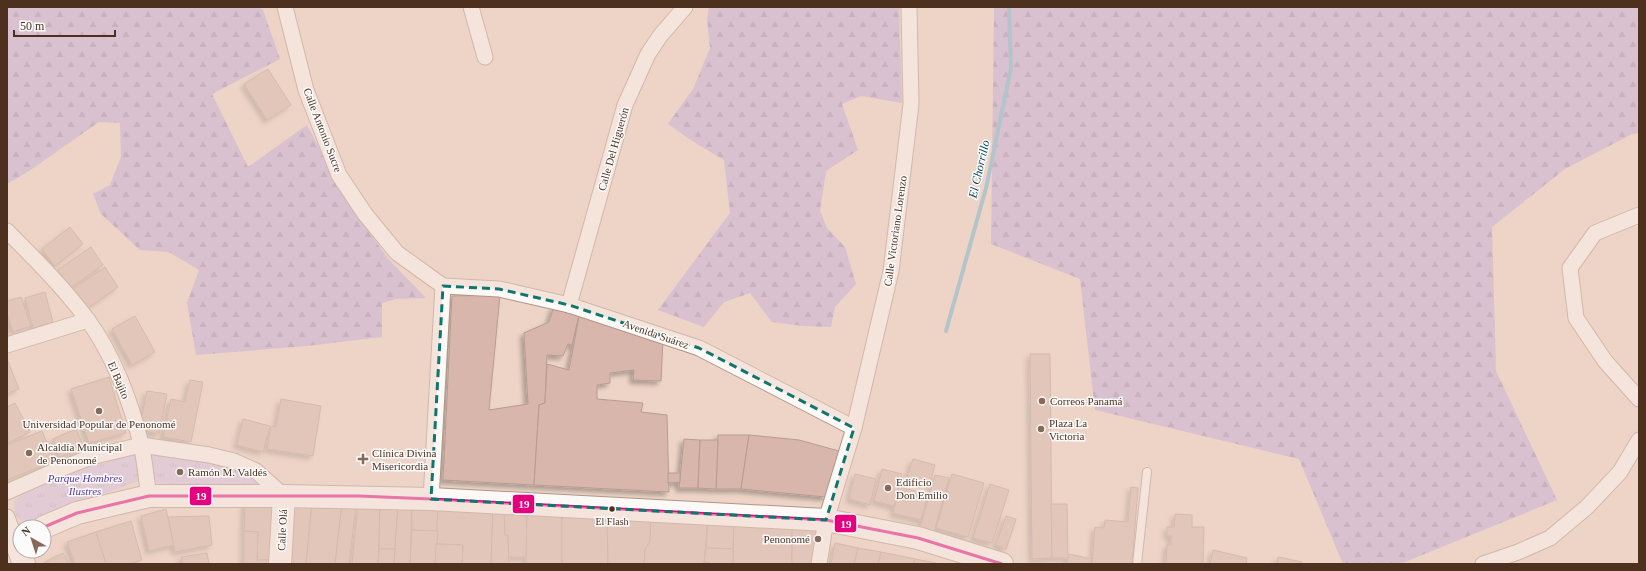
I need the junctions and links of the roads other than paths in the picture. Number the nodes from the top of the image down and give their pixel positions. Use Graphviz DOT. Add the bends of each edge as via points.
graph roads {
  1 [pos="285,7"];
  2 [pos="471,7"];
  3 [pos="685,7"];
  4 [pos="909,7"];
  5 [pos="485,57"];
  6 [pos="1639,215"];
  7 [pos="7,231"];
  8 [pos="443,286"];
  9 [pos="569,305"];
  10 [pos="88,320"];
  11 [pos="7,345"];
  12 [pos="1639,399"];
  13 [pos="854,428"];
  14 [pos="1639,440"];
  15 [pos="141,445"];
  16 [pos="1147,472"];
  17 [pos="7,492"];
  18 [pos="149,496"];
  19 [pos="284,496"];
  20 [pos="431,499"];
  21 [pos="7,518"];
  22 [pos="826,520"];
  23 [pos="52,524"];
  24 [pos="12,528"];
  25 [pos="280,564"];
  26 [pos="819,564"];
  27 [pos="1002,564"];
  28 [pos="1137,564"];
  29 [pos="1483,564"];
  1 -- 8 [label="street, Calle Antonio Sucre" via="306,90 339,175 365,214 397,253"];
  2 -- 5 [label="street"];
  3 -- 9 [label="street, Calle Del Higuerón" via="648,54 625,105"];
  4 -- 13 [label="street, Calle Victoriano Lorenzo" via="911,104 891,271"];
  6 -- 12 [label="street" via="1595,233 1570,268 1576,318 1605,361"];
  7 -- 10 [label="street, El Bajito" via="46,269"];
  8 -- 9 [label="street, Avenida Suárez" via="499,289"];
  8 -- 20 [label="street"];
  9 -- 13 [label="street, Avenida Suárez" via="699,348"];
  10 -- 11 [label="street"];
  10 -- 15 [label="street, El Bajito" via="111,359 129,401"];
  13 -- 22 [label="street, Calle Victoriano Lorenzo"];
  14 -- 29 [label="street" via="1620,472 1587,507 1550,538"];
  15 -- 17 [label="street" via="91,457"];
  15 -- 18 [label="street, El Bajito"];
  15 -- 19 [label="street" via="234,461 256,472"];
  16 -- 28 [label="lane"];
  18 -- 19 [label="main road"];
  18 -- 23 [label="main road" via="78,513"];
  19 -- 20 [label="main road"];
  19 -- 25 [label="main road, Calle Olá"];
  20 -- 22 [label="main road"];
  21 -- 24 [label="street"];
  22 -- 26 [label="street, Calle Victoriano Lorenzo"];
  22 -- 27 [label="main road" via="918,538"];
}
